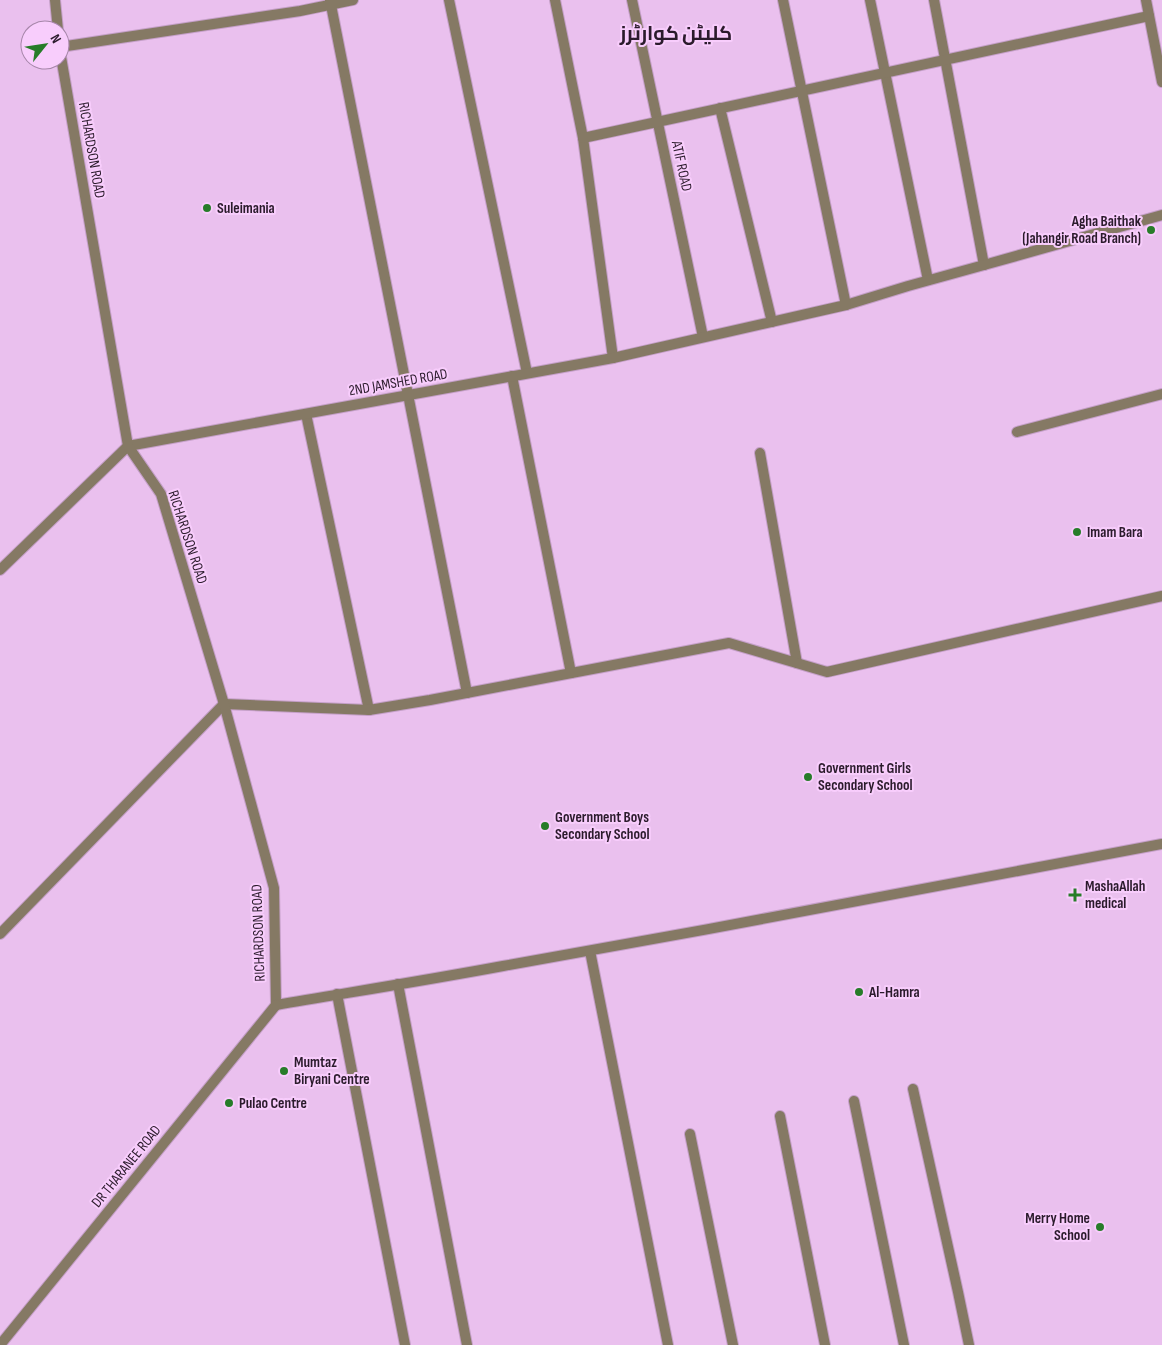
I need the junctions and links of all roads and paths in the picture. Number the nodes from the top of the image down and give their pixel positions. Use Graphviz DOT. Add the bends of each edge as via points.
graph roads {
  1 [pos="55,0"];
  2 [pos="353,0"];
  3 [pos="449,0"];
  4 [pos="555,0"];
  5 [pos="632,0"];
  6 [pos="783,0"];
  7 [pos="870,0"];
  8 [pos="934,0"];
  9 [pos="1146,0"];
  10 [pos="330,2"];
  11 [pos="1149,16"];
  12 [pos="57,20"];
  13 [pos="70,46"];
  14 [pos="946,60"];
  15 [pos="63,70"];
  16 [pos="885,72"];
  17 [pos="1162,82"];
  18 [pos="802,91"];
  19 [pos="720,108"];
  20 [pos="658,122"];
  21 [pos="583,138"];
  22 [pos="1162,214"];
  23 [pos="984,265"];
  24 [pos="928,280"];
  25 [pos="846,305"];
  26 [pos="772,322"];
  27 [pos="703,337"];
  28 [pos="612,358"];
  29 [pos="528,373"];
  30 [pos="512,376"];
  31 [pos="1162,394"];
  32 [pos="408,395"];
  33 [pos="306,414"];
  34 [pos="1017,432"];
  35 [pos="128,446"];
  36 [pos="760,453"];
  37 [pos="0,570"];
  38 [pos="1162,596"];
  39 [pos="797,663"];
  40 [pos="571,673"];
  41 [pos="467,693"];
  42 [pos="224,704"];
  43 [pos="369,710"];
  44 [pos="1162,844"];
  45 [pos="0,934"];
  46 [pos="590,951"];
  47 [pos="398,984"];
  48 [pos="337,994"];
  49 [pos="276,1005"];
  50 [pos="913,1089"];
  51 [pos="854,1101"];
  52 [pos="780,1116"];
  53 [pos="690,1134"];
  54 [pos="0,1345"];
  55 [pos="405,1345"];
  56 [pos="467,1345"];
  57 [pos="668,1345"];
  58 [pos="733,1345"];
  59 [pos="825,1345"];
  60 [pos="904,1345"];
  61 [pos="969,1345"];
  1 -- 12 [label="street"];
  2 -- 10 [label="street"];
  3 -- 29 [label="street"];
  4 -- 21 [label="street"];
  5 -- 20 [label="street, ATIF ROAD"];
  6 -- 18 [label="street"];
  7 -- 16 [label="street"];
  8 -- 14 [label="street"];
  9 -- 11 [label="street"];
  10 -- 13 [label="street" via="300,11"];
  10 -- 32 [label="street"];
  11 -- 14 [label="street"];
  11 -- 17 [label="street"];
  14 -- 16 [label="street"];
  14 -- 23 [label="street"];
  15 -- 35 [label="street, RICHARDSON ROAD"];
  16 -- 18 [label="street"];
  16 -- 24 [label="street"];
  18 -- 19 [label="street"];
  18 -- 25 [label="street"];
  19 -- 20 [label="street"];
  19 -- 26 [label="street"];
  20 -- 21 [label="street"];
  20 -- 27 [label="street, ATIF ROAD"];
  21 -- 28 [label="street"];
  22 -- 23 [label="street, 2ND JAMSHED ROAD"];
  23 -- 24 [label="street, 2ND JAMSHED ROAD"];
  24 -- 25 [label="street, 2ND JAMSHED ROAD"];
  25 -- 26 [label="street, 2ND JAMSHED ROAD"];
  26 -- 27 [label="street, 2ND JAMSHED ROAD"];
  27 -- 28 [label="street, 2ND JAMSHED ROAD"];
  28 -- 29 [label="street, 2ND JAMSHED ROAD"];
  29 -- 30 [label="street, 2ND JAMSHED ROAD"];
  30 -- 32 [label="street, 2ND JAMSHED ROAD"];
  30 -- 40 [label="street"];
  31 -- 34 [label="street"];
  32 -- 33 [label="street, 2ND JAMSHED ROAD"];
  32 -- 41 [label="street"];
  33 -- 35 [label="street, 2ND JAMSHED ROAD"];
  33 -- 43 [label="street"];
  35 -- 37 [label="street"];
  35 -- 42 [label="street, RICHARDSON ROAD" via="161,494"];
  36 -- 39 [label="street"];
  38 -- 39 [label="street" via="827,672"];
  39 -- 40 [label="street" via="729,643"];
  40 -- 41 [label="street"];
  41 -- 43 [label="street"];
  42 -- 43 [label="street"];
  42 -- 45 [label="street"];
  42 -- 49 [label="street, RICHARDSON ROAD" via="274,888"];
  44 -- 46 [label="street"];
  46 -- 47 [label="street"];
  46 -- 57 [label="street"];
  47 -- 48 [label="street"];
  47 -- 56 [label="street"];
  48 -- 49 [label="street"];
  48 -- 55 [label="street"];
  49 -- 54 [label="street, DR THARANEE ROAD"];
  50 -- 61 [label="street"];
  51 -- 60 [label="street"];
  52 -- 59 [label="street"];
  53 -- 58 [label="street"];
}
